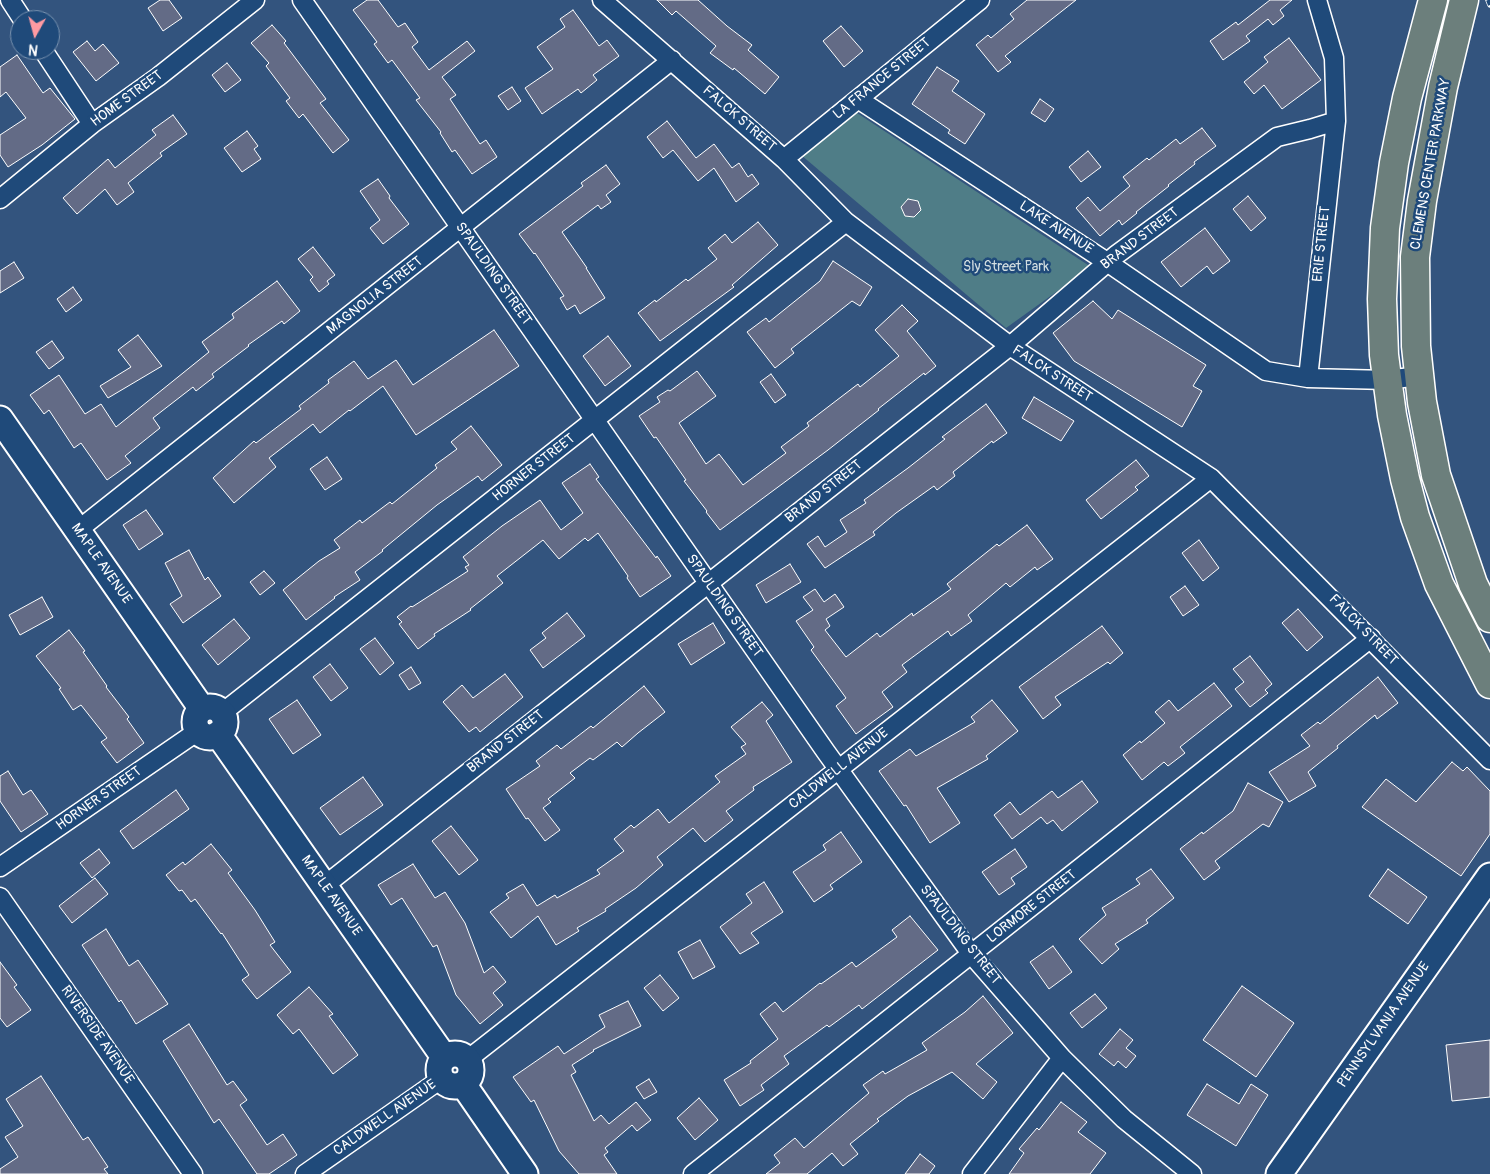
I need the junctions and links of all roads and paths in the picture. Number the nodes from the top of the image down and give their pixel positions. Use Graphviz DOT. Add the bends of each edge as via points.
graph roads {
  1 [pos="255,0"];
  2 [pos="302,0"];
  3 [pos="980,0"];
  4 [pos="1317,0"];
  5 [pos="1433,0"];
  6 [pos="1464,0"];
  7 [pos="604,1"];
  8 [pos="50,60"];
  9 [pos="672,60"];
  10 [pos="858,99"];
  11 [pos="1336,121"];
  12 [pos="92,124"];
  13 [pos="784,159"];
  14 [pos="0,199"];
  15 [pos="846,222"];
  16 [pos="461,228"];
  17 [pos="1108,262"];
  18 [pos="1010,346"];
  19 [pos="1419,376"];
  20 [pos="1308,378"];
  21 [pos="1387,380"];
  22 [pos="0,419"];
  23 [pos="596,420"];
  24 [pos="1211,478"];
  25 [pos="78,530"];
  26 [pos="708,583"];
  27 [pos="1490,618"];
  28 [pos="1371,638"];
  29 [pos="1490,684"];
  30 [pos="210,722"];
  31 [pos="1490,760"];
  32 [pos="838,770"];
  33 [pos="0,867"];
  34 [pos="1490,876"];
  35 [pos="324,886"];
  36 [pos="0,897"];
  37 [pos="972,955"];
  38 [pos="1062,1058"];
  39 [pos="454,1070"];
  40 [pos="193,1174"];
  41 [pos="305,1174"];
  42 [pos="526,1174"];
  43 [pos="693,1174"];
  44 [pos="972,1174"];
  45 [pos="1192,1174"];
  46 [pos="1279,1174"];
  1 -- 12 [label="street, HOME STREET" via="158,77"];
  2 -- 16 [label="street, SPAULDING STREET"];
  3 -- 10 [label="street, LA FRANCE STREET"];
  4 -- 11 [label="street, ERIE STREET" via="1334,58"];
  5 -- 21 [label="main road" via="1407,98 1385,228 1382,299"];
  6 -- 19 [label="main road, CLEMENS CENTER PARKWAY" via="1422,201 1416,257"];
  7 -- 9 [label="street, FALCK STREET"];
  8 -- 12 [label="street"];
  9 -- 13 [label="street, FALCK STREET"];
  9 -- 16 [label="street, MAGNOLIA STREET"];
  10 -- 13 [label="street, LA FRANCE STREET"];
  10 -- 17 [label="street, LAKE AVENUE"];
  11 -- 17 [label="street, BRAND STREET" via="1277,137"];
  11 -- 20 [label="street, ERIE STREET"];
  12 -- 14 [label="street, HOME STREET"];
  13 -- 15 [label="street, FALCK STREET"];
  15 -- 18 [label="street, FALCK STREET"];
  15 -- 23 [label="street, HORNER STREET"];
  16 -- 23 [label="street, SPAULDING STREET"];
  16 -- 25 [label="street, MAGNOLIA STREET"];
  17 -- 18 [label="street, BRAND STREET"];
  17 -- 20 [label="street, LAKE AVENUE" via="1266,371"];
  18 -- 24 [label="street, FALCK STREET"];
  18 -- 26 [label="street, BRAND STREET"];
  19 -- 21 [label="street"];
  19 -- 27 [label="main road, CLEMENS CENTER PARKWAY" via="1436,474 1473,584"];
  20 -- 21 [label="street"];
  21 -- 29 [label="main road" via="1405,479 1418,525 1438,584"];
  22 -- 25 [label="main road, MAPLE AVENUE"];
  23 -- 26 [label="street, SPAULDING STREET"];
  23 -- 30 [label="street, HORNER STREET"];
  24 -- 28 [label="street, FALCK STREET"];
  24 -- 32 [label="street, CALDWELL AVENUE"];
  25 -- 30 [label="main road, MAPLE AVENUE"];
  26 -- 32 [label="street, SPAULDING STREET"];
  26 -- 35 [label="street, BRAND STREET"];
  28 -- 31 [label="street, FALCK STREET"];
  28 -- 37 [label="street, LORMORE STREET"];
  30 -- 33 [label="street, HORNER STREET"];
  30 -- 35 [label="main road, MAPLE AVENUE"];
  32 -- 37 [label="street, SPAULDING STREET"];
  32 -- 39 [label="street, CALDWELL AVENUE"];
  34 -- 46 [label="main road, PENNSYLVANIA AVENUE"];
  35 -- 39 [label="main road, MAPLE AVENUE"];
  36 -- 40 [label="street, RIVERSIDE AVENUE"];
  37 -- 38 [label="street, SPAULDING STREET"];
  37 -- 43 [label="street, LORMORE STREET"];
  38 -- 44 [label="street"];
  38 -- 45 [label="street, SPAULDING STREET" via="1124,1119"];
  39 -- 41 [label="street, CALDWELL AVENUE"];
  39 -- 42 [label="main road, MAPLE AVENUE"];
}
